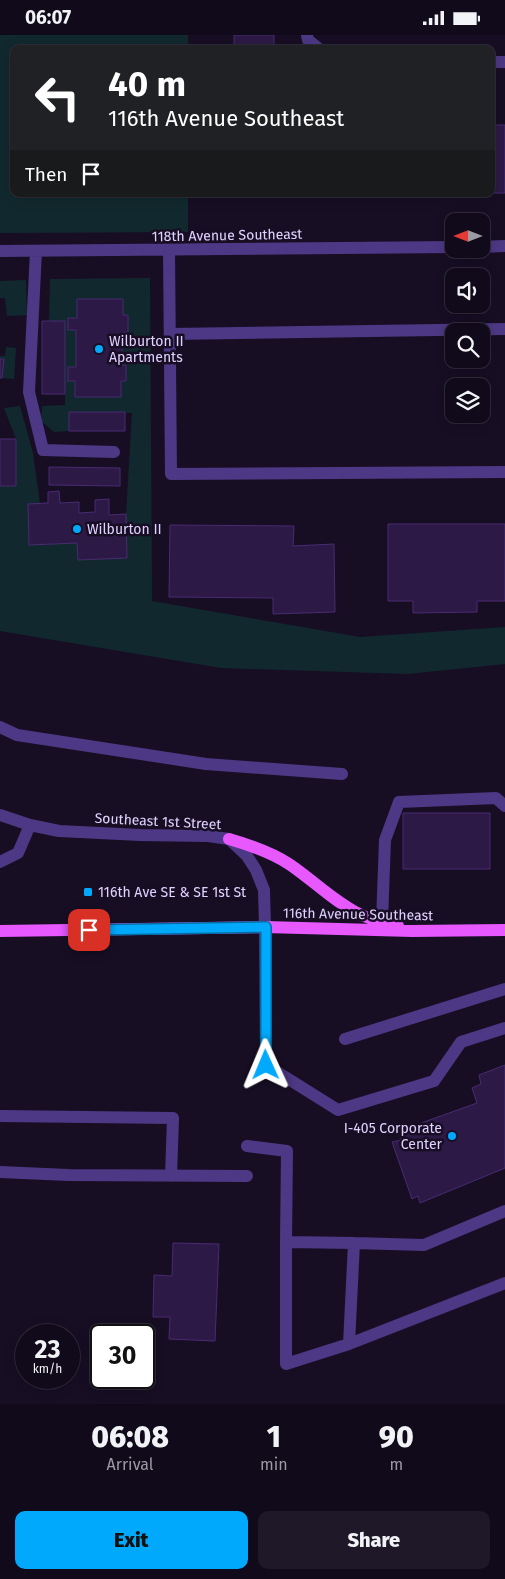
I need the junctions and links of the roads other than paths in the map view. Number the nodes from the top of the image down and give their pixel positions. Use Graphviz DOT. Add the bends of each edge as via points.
graph roads {
  1 [pos="307,35"];
  2 [pos="314,45"];
  3 [pos="505,246"];
  4 [pos="445,247"];
  5 [pos="490,247"];
  6 [pos="0,251"];
  7 [pos="36,251"];
  8 [pos="169,251"];
  9 [pos="505,329"];
  10 [pos="170,334"];
  11 [pos="114,453"];
  12 [pos="505,472"];
  13 [pos="0,727"];
  14 [pos="342,774"];
  15 [pos="505,806"];
  16 [pos="0,815"];
  17 [pos="30,825"];
  18 [pos="229,839"];
  19 [pos="0,862"];
  20 [pos="382,921"];
  21 [pos="266,927"];
  22 [pos="505,930"];
  23 [pos="0,931"];
  24 [pos="412,931"];
  25 [pos="505,989"];
  26 [pos="505,1028"];
  27 [pos="346,1039"];
  28 [pos="0,1116"];
  29 [pos="247,1146"];
  30 [pos="0,1172"];
  31 [pos="170,1176"];
  32 [pos="247,1176"];
  33 [pos="505,1211"];
  34 [pos="286,1242"];
  35 [pos="354,1243"];
  36 [pos="505,1283"];
  37 [pos="349,1344"];
  1 -- 2 [label="street"];
  3 -- 5 [label="street"];
  4 -- 8 [label="street, 118th Avenue Southeast"];
  6 -- 7 [label="street, 118th Avenue Southeast"];
  7 -- 8 [label="street, 118th Avenue Southeast"];
  7 -- 11 [label="street" via="29,391 43,451"];
  8 -- 10 [label="street"];
  9 -- 10 [label="street"];
  10 -- 12 [label="street" via="171,474"];
  13 -- 14 [label="street" via="17,735 206,764"];
  15 -- 20 [label="street" via="496,798 399,802 386,839"];
  16 -- 17 [label="street, Southeast 1st Street"];
  17 -- 18 [label="street, Southeast 1st Street" via="67,831"];
  17 -- 19 [label="street" via="18,853"];
  18 -- 20 [label="main road" via="274,855 339,902 362,915"];
  18 -- 21 [label="street, Southeast 1st Street" via="247,856 264,889"];
  20 -- 24 [label="main road"];
  21 -- 23 [label="main road, 116th Avenue Southeast"];
  21 -- 24 [label="main road, 116th Avenue Southeast"];
  21 -- 26 [label="street, Southeast 1st Street" via="266,1065 338,1111 434,1081 461,1042"];
  22 -- 24 [label="main road, 116th Avenue Southeast"];
  25 -- 27 [label="street"];
  28 -- 31 [label="street" via="173,1118"];
  29 -- 34 [label="street" via="287,1151"];
  30 -- 31 [label="street"];
  31 -- 32 [label="street"];
  33 -- 35 [label="street" via="424,1245"];
  34 -- 35 [label="street"];
  34 -- 37 [label="street" via="286,1363"];
  35 -- 37 [label="street"];
  36 -- 37 [label="street"];
}
